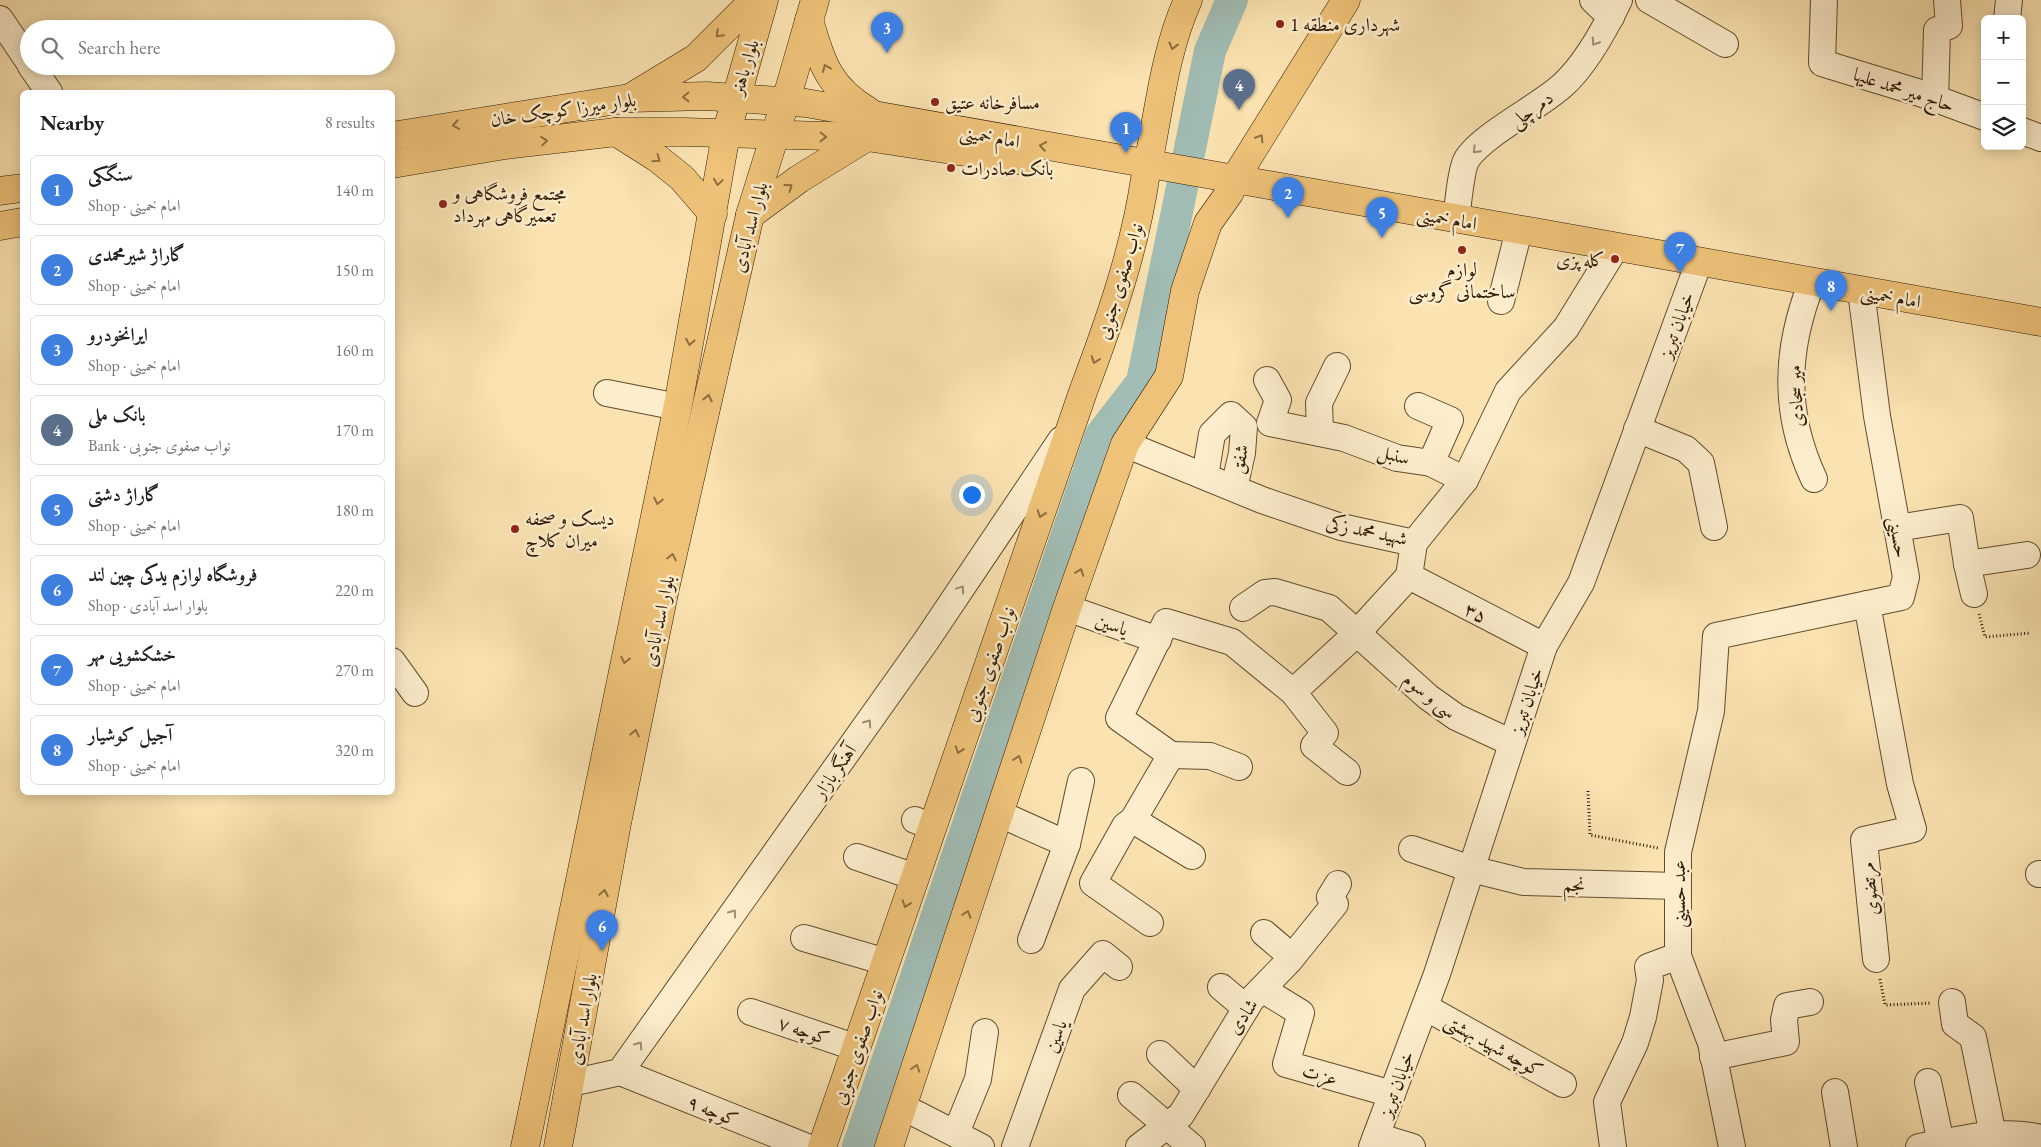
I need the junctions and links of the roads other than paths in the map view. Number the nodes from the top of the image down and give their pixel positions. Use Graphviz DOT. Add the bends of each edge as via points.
graph roads {
  1 [pos="754,0"];
  2 [pos="764,0"];
  3 [pos="1188,0"];
  4 [pos="1346,0"];
  5 [pos="1649,0"];
  6 [pos="1824,0"];
  7 [pos="1947,0"];
  8 [pos="2009,0"];
  9 [pos="1608,6"];
  10 [pos="812,10"];
  11 [pos="2007,15"];
  12 [pos="0,19"];
  13 [pos="1725,44"];
  14 [pos="20,49"];
  15 [pos="37,75"];
  16 [pos="47,90"];
  17 [pos="735,97"];
  18 [pos="630,98"];
  19 [pos="1935,98"];
  20 [pos="785,102"];
  21 [pos="1981,115"];
  22 [pos="497,118"];
  23 [pos="869,125"];
  24 [pos="616,132"];
  25 [pos="2026,132"];
  26 [pos="726,134"];
  27 [pos="395,135"];
  28 [pos="774,136"];
  29 [pos="2041,138"];
  30 [pos="505,145"];
  31 [pos="395,163"];
  32 [pos="1153,173"];
  33 [pos="1226,185"];
  34 [pos="20,188"];
  35 [pos="0,191"];
  36 [pos="713,214"];
  37 [pos="750,215"];
  38 [pos="20,222"];
  39 [pos="1455,225"];
  40 [pos="0,226"];
  41 [pos="1516,242"];
  42 [pos="1613,253"];
  43 [pos="1697,267"];
  44 [pos="1810,287"];
  45 [pos="1862,296"];
  46 [pos="1501,301"];
  47 [pos="2041,322"];
  48 [pos="2041,332"];
  49 [pos="1337,366"];
  50 [pos="1266,380"];
  51 [pos="608,393"];
  52 [pos="1418,406"];
  53 [pos="678,407"];
  54 [pos="1072,424"];
  55 [pos="1637,429"];
  56 [pos="1320,433"];
  57 [pos="1125,444"];
  58 [pos="1431,463"];
  59 [pos="1205,476"];
  60 [pos="1814,479"];
  61 [pos="1465,480"];
  62 [pos="1234,488"];
  63 [pos="1714,527"];
  64 [pos="1897,528"];
  65 [pos="1414,543"];
  66 [pos="2027,555"];
  67 [pos="1967,564"];
  68 [pos="1409,576"];
  69 [pos="1974,594"];
  70 [pos="1867,604"];
  71 [pos="1067,608"];
  72 [pos="1243,608"];
  73 [pos="1356,634"];
  74 [pos="1716,636"];
  75 [pos="1158,640"];
  76 [pos="1544,646"];
  77 [pos="395,664"];
  78 [pos="1294,692"];
  79 [pos="415,693"];
  80 [pos="1512,743"];
  81 [pos="1171,755"];
  82 [pos="1239,767"];
  83 [pos="1347,772"];
  84 [pos="1081,781"];
  85 [pos="1000,814"];
  86 [pos="1133,820"];
  87 [pos="1067,844"];
  88 [pos="1412,849"];
  89 [pos="857,856"];
  90 [pos="1192,856"];
  91 [pos="1471,869"];
  92 [pos="916,877"];
  93 [pos="1338,884"];
  94 [pos="1678,886"];
  95 [pos="1150,923"];
  96 [pos="1264,933"];
  97 [pos="804,938"];
  98 [pos="1031,940"];
  99 [pos="1678,956"];
  100 [pos="1292,957"];
  101 [pos="1876,959"];
  102 [pos="886,962"];
  103 [pos="1120,967"];
  104 [pos="1221,987"];
  105 [pos="1254,998"];
  106 [pos="1810,1002"];
  107 [pos="1952,1002"];
  108 [pos="1425,1007"];
  109 [pos="751,1012"];
  110 [pos="985,1032"];
  111 [pos="857,1048"];
  112 [pos="1160,1054"];
  113 [pos="1713,1056"];
  114 [pos="620,1072"];
  115 [pos="571,1082"];
  116 [pos="1928,1082"];
  117 [pos="1562,1084"];
  118 [pos="1197,1088"];
  119 [pos="1835,1092"];
  120 [pos="1392,1094"];
  121 [pos="1130,1095"];
  122 [pos="904,1107"];
  123 [pos="1168,1127"];
  124 [pos="956,1133"];
  125 [pos="1993,1135"];
  126 [pos="2041,1138"];
  127 [pos="1374,1142"];
  128 [pos="1930,1145"];
  129 [pos="525,1147"];
  130 [pos="558,1147"];
  131 [pos="806,1147"];
  132 [pos="822,1147"];
  133 [pos="889,1147"];
  134 [pos="981,1147"];
  135 [pos="1015,1147"];
  136 [pos="1139,1147"];
  137 [pos="1192,1147"];
  138 [pos="1412,1147"];
  139 [pos="1613,1147"];
  140 [pos="1732,1147"];
  141 [pos="1844,1147"];
  1 -- 18 [label="main road, one-way" via="696,58"];
  2 -- 17 [label="main road, بلوار باهنر"];
  3 -- 32 [label="main road, نواب صفوی جنوبی, one-way" via="1171,51"];
  33 -- 4 [label="main road, one-way"];
  5 -- 13 [label="street"];
  6 -- 19 [label="street, حاج میر محمد علیها" via="1822,63"];
  7 -- 19 [label="street" via="1949,26 1937,30"];
  8 -- 11 [label="street"];
  9 -- 39 [label="street, دمرچلی, one-way" via="1581,64 1564,85 1478,147 1466,161"];
  10 -- 20 [label="main road"];
  23 -- 10 [label="main road, one-way" via="831,81 818,51"];
  12 -- 14 [label="street"];
  15 -- 16 [label="street"];
  17 -- 18 [label="main road, بلوار میرزا کوچک خان, one-way"];
  17 -- 20 [label="main road, امام خمینی"];
  17 -- 26 [label="main road, بلوار باهنر"];
  18 -- 22 [label="main road, بلوار میرزا کوچک خان"];
  19 -- 21 [label="street, حاج میر محمد علیها"];
  20 -- 23 [label="main road, امام خمینی"];
  20 -- 28 [label="main road, بلوار اسد آبادی"];
  22 -- 27 [label="main road, بلوار میرزا کوچک خان, one-way"];
  22 -- 30 [label="main road" via="504,121 509,130"];
  28 -- 23 [label="main road, امام خمینی, one-way"];
  23 -- 32 [label="main road, امام خمینی" via="906,122"];
  37 -- 23 [label="main road, one-way"];
  24 -- 26 [label="main road, بلوار میرزا کوچک خان"];
  30 -- 24 [label="main road, بلوار میرزا کوچک خان, one-way"];
  24 -- 36 [label="main road, one-way" via="682,178"];
  25 -- 29 [label="street"];
  26 -- 28 [label="main road, بلوار میرزا کوچک خان"];
  26 -- 36 [label="main road, بلوار اسد آبادی, one-way"];
  28 -- 37 [label="main road, بلوار اسد آبادی"];
  30 -- 31 [label="main road, بلوار میرزا کوچک خان"];
  32 -- 33 [label="main road, امام خمینی"];
  32 -- 54 [label="main road, نواب صفوی جنوبی, one-way" via="1140,208 1118,297"];
  33 -- 39 [label="main road, امام خمینی"];
  33 -- 57 [label="main road" via="1208,223 1185,291 1169,376"];
  34 -- 35 [label="main road"];
  36 -- 53 [label="main road, بلوار اسد آبادی, one-way"];
  115 -- 37 [label="main road, بلوار اسد آبادی, one-way" via="617,823 660,612"];
  38 -- 40 [label="main road"];
  39 -- 41 [label="main road, امام خمینی"];
  39 -- 42 [label="main road, امام خمینی"];
  41 -- 42 [label="main road, امام خمینی"];
  41 -- 46 [label="street"];
  42 -- 43 [label="main road, امام خمینی"];
  42 -- 61 [label="street, شهید محمد زکی" via="1566,328 1508,391"];
  43 -- 44 [label="main road, امام خمینی"];
  43 -- 55 [label="street, خیابان تبریز"];
  44 -- 45 [label="main road, امام خمینی"];
  44 -- 60 [label="street, میر سجادی" via="1796,332 1790,377 1794,426"];
  45 -- 47 [label="main road, امام خمینی"];
  45 -- 48 [label="main road, امام خمینی"];
  45 -- 64 [label="street, حسینی" via="1877,416"];
  49 -- 56 [label="street" via="1319,403"];
  50 -- 56 [label="street, سنبل" via="1278,400 1270,423"];
  51 -- 53 [label="street"];
  52 -- 58 [label="street" via="1450,420"];
  53 -- 129 [label="main road, بلوار اسد آبادی, one-way"];
  54 -- 92 [label="main road, نواب صفوی جنوبی, one-way" via="924,823"];
  114 -- 54 [label="street, آهنگر بازار, one-way" via="920,649"];
  55 -- 63 [label="street" via="1686,449 1701,463"];
  55 -- 76 [label="street, خیابان تبریز" via="1581,583"];
  56 -- 58 [label="street, سنبل" via="1344,438 1397,458"];
  57 -- 59 [label="street, شهید محمد زکی"];
  71 -- 57 [label="main road, one-way"];
  58 -- 61 [label="street, سنبل"];
  59 -- 62 [label="street, شهید محمد زکی"];
  59 -- 62 [label="street, شفق" via="1212,434 1231,415 1244,427"];
  61 -- 65 [label="street, شهید محمد زکی"];
  62 -- 65 [label="street, شهید محمد زکی" via="1341,527"];
  64 -- 67 [label="street" via="1960,518"];
  64 -- 70 [label="street, حسینی" via="1906,577 1901,597"];
  65 -- 68 [label="street"];
  66 -- 67 [label="street"];
  67 -- 69 [label="street"];
  68 -- 73 [label="street"];
  68 -- 76 [label="street, ۳۵"];
  70 -- 74 [label="street, حسینی"];
  70 -- 101 [label="street, مرتضوی" via="1900,784 1913,829 1864,840"];
  71 -- 75 [label="street, یاسین"];
  85 -- 71 [label="main road, one-way"];
  72 -- 73 [label="street, سی و سوم" via="1265,593 1288,594 1329,608"];
  73 -- 78 [label="street"];
  73 -- 80 [label="street, سی و سوم" via="1456,717"];
  74 -- 94 [label="street, عبد حسینی" via="1711,711 1678,852"];
  75 -- 78 [label="street" via="1166,622 1232,642"];
  75 -- 81 [label="street" via="1120,718"];
  76 -- 80 [label="street, خیابان تبریز"];
  77 -- 79 [label="street"];
  78 -- 83 [label="street" via="1325,733 1314,746"];
  80 -- 91 [label="street, خیابان تبریز"];
  81 -- 82 [label="street" via="1210,756"];
  81 -- 86 [label="street"];
  84 -- 87 [label="street"];
  85 -- 87 [label="street"];
  122 -- 85 [label="main road, one-way"];
  86 -- 90 [label="street"];
  86 -- 95 [label="street" via="1125,826 1093,883"];
  87 -- 98 [label="street"];
  88 -- 91 [label="street, نجم"];
  89 -- 92 [label="street"];
  91 -- 94 [label="street, نجم" via="1523,882"];
  91 -- 108 [label="street, خیابان تبریز"];
  92 -- 102 [label="main road, نواب صفوی جنوبی, one-way"];
  93 -- 100 [label="street, شادی" via="1330,897 1334,904"];
  94 -- 99 [label="street, عبد حسینی"];
  96 -- 100 [label="street"];
  97 -- 102 [label="street"];
  99 -- 113 [label="street, عبد حسینی"];
  99 -- 139 [label="street" via="1648,967 1650,980 1635,1043 1607,1102"];
  100 -- 105 [label="street, شادی"];
  102 -- 111 [label="main road, نواب صفوی جنوبی"];
  103 -- 135 [label="street, یاسین" via="1103,954 1072,990"];
  104 -- 105 [label="street"];
  105 -- 118 [label="street, شادی"];
  105 -- 120 [label="street, عزت" via="1300,1013 1286,1064"];
  106 -- 113 [label="street" via="1787,1006 1784,1020 1786,1042"];
  107 -- 125 [label="street" via="1955,1024 1973,1037"];
  108 -- 117 [label="street, کوچه شهید بهشتی"];
  108 -- 120 [label="street, خیابان تبریز"];
  109 -- 111 [label="street, کوچه ۷"];
  110 -- 124 [label="street" via="978,1079"];
  111 -- 132 [label="main road, نواب صفوی جنوبی"];
  112 -- 118 [label="street"];
  113 -- 140 [label="street, عبد حسینی"];
  114 -- 115 [label="street"];
  114 -- 131 [label="street, کوچه ۹"];
  115 -- 130 [label="main road, بلوار اسد آبادی"];
  116 -- 128 [label="street"];
  118 -- 123 [label="street, شادی" via="1181,1116"];
  119 -- 141 [label="street"];
  120 -- 127 [label="street, خیابان تبریز"];
  121 -- 123 [label="street"];
  122 -- 124 [label="street"];
  122 -- 133 [label="main road"];
  123 -- 136 [label="street, شادی"];
  123 -- 137 [label="street"];
  124 -- 134 [label="street"];
  125 -- 126 [label="street" via="2021,1133"];
  125 -- 128 [label="street"];
  127 -- 138 [label="street"];
}
